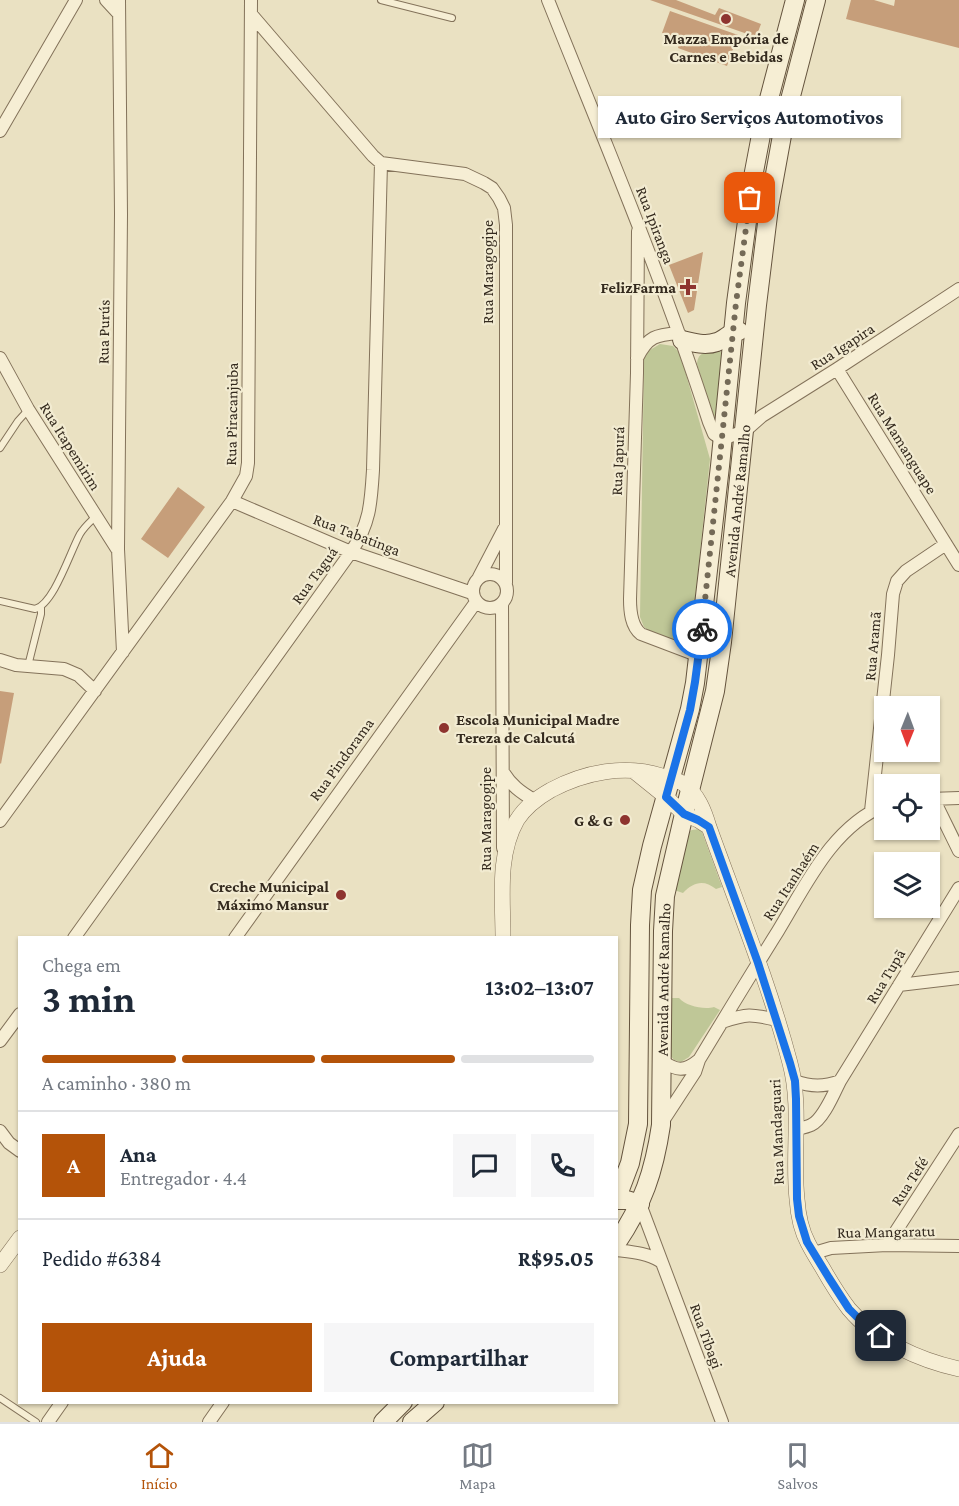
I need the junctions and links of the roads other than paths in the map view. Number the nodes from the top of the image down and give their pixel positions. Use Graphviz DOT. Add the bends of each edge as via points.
graph roads {
  1 [pos="76,0"];
  2 [pos="106,0"];
  3 [pos="251,0"];
  4 [pos="381,0"];
  5 [pos="548,0"];
  6 [pos="795,0"];
  7 [pos="816,0"];
  8 [pos="119,6"];
  9 [pos="251,14"];
  10 [pos="452,18"];
  11 [pos="0,131"];
  12 [pos="381,163"];
  13 [pos="638,224"];
  14 [pos="959,290"];
  15 [pos="734,331"];
  16 [pos="754,336"];
  17 [pos="681,337"];
  18 [pos="0,358"];
  19 [pos="637,359"];
  20 [pos="837,369"];
  21 [pos="28,409"];
  22 [pos="745,431"];
  23 [pos="722,439"];
  24 [pos="0,448"];
  25 [pos="232,501"];
  26 [pos="96,516"];
  27 [pos="505,528"];
  28 [pos="946,544"];
  29 [pos="118,549"];
  30 [pos="351,552"];
  31 [pos="959,565"];
  32 [pos="479,577"];
  33 [pos="506,584"];
  34 [pos="474,598"];
  35 [pos="0,601"];
  36 [pos="502,604"];
  37 [pos="41,608"];
  38 [pos="489,609"];
  39 [pos="503,629"];
  40 [pos="123,652"];
  41 [pos="699,656"];
  42 [pos="0,660"];
  43 [pos="28,666"];
  44 [pos="95,691"];
  45 [pos="503,771"];
  46 [pos="634,771"];
  47 [pos="671,779"];
  48 [pos="690,789"];
  49 [pos="666,797"];
  50 [pos="940,798"];
  51 [pos="959,798"];
  52 [pos="534,800"];
  53 [pos="874,810"];
  54 [pos="871,811"];
  55 [pos="684,814"];
  56 [pos="940,815"];
  57 [pos="0,821"];
  58 [pos="709,827"];
  59 [pos="959,852"];
  60 [pos="503,866"];
  61 [pos="645,877"];
  62 [pos="668,883"];
  63 [pos="959,888"];
  64 [pos="75,936"];
  65 [pos="236,936"];
  66 [pos="503,936"];
  67 [pos="758,963"];
  68 [pos="959,978"];
  69 [pos="899,985"];
  70 [pos="18,1017"];
  71 [pos="777,1020"];
  72 [pos="722,1022"];
  73 [pos="0,1041"];
  74 [pos="699,1060"];
  75 [pos="662,1061"];
  76 [pos="795,1081"];
  77 [pos="840,1081"];
  78 [pos="661,1125"];
  79 [pos="796,1128"];
  80 [pos="0,1131"];
  81 [pos="959,1134"];
  82 [pos="18,1150"];
  83 [pos="618,1195"];
  84 [pos="618,1200"];
  85 [pos="640,1204"];
  86 [pos="18,1241"];
  87 [pos="618,1241"];
  88 [pos="888,1245"];
  89 [pos="959,1246"];
  90 [pos="618,1250"];
  91 [pos="814,1253"];
  92 [pos="660,1261"];
  93 [pos="0,1265"];
  94 [pos="959,1369"];
  95 [pos="0,1398"];
  96 [pos="61,1404"];
  97 [pos="222,1404"];
  98 [pos="401,1404"];
  99 [pos="433,1404"];
  100 [pos="36,1422"];
  101 [pos="48,1422"];
  102 [pos="209,1422"];
  103 [pos="383,1422"];
  104 [pos="412,1422"];
  105 [pos="722,1422"];
  1 -- 11 [label="street"];
  2 -- 8 [label="street, Rua Purús"];
  3 -- 9 [label="street, Rua Piracanjuba"];
  4 -- 10 [label="lane"];
  5 -- 13 [label="street, Rua Ipiranga"];
  6 -- 15 [label="main road, Avenida André Ramalho" via="755,166"];
  7 -- 16 [label="main road, Avenida André Ramalho" via="785,119 769,207"];
  8 -- 29 [label="street, Rua Purús"];
  9 -- 12 [label="street"];
  9 -- 25 [label="street, Rua Piracanjuba" via="248,463 246,476"];
  12 -- 27 [label="street, Rua Maragogipe" via="465,174 492,188 504,208"];
  12 -- 30 [label="street, Rua Taguá" via="371,501 366,525"];
  13 -- 17 [label="street, Rua Ipiranga"];
  13 -- 19 [label="street, Rua Japurá"];
  14 -- 20 [label="street, Rua Igapira"];
  15 -- 16 [label="main road"];
  15 -- 17 [label="main road" via="709,344"];
  15 -- 23 [label="main road, Avenida André Ramalho"];
  16 -- 22 [label="main road, Avenida André Ramalho"];
  17 -- 19 [label="street" via="661,334 644,346"];
  17 -- 23 [label="street, Rua Ipiranga" via="709,422 714,434"];
  18 -- 21 [label="street, Rua Itapemirim"];
  19 -- 41 [label="street, Rua Japurá" via="630,609 636,631"];
  20 -- 22 [label="street, Rua Igapira"];
  20 -- 28 [label="street, Rua Mamanguape"];
  21 -- 24 [label="lane"];
  21 -- 26 [label="street, Rua Itapemirim"];
  22 -- 23 [label="street"];
  22 -- 48 [label="main road, Avenida André Ramalho" via="719,667"];
  23 -- 41 [label="main road, Avenida André Ramalho"];
  25 -- 30 [label="street, Rua Tabatinga"];
  25 -- 40 [label="street, Rua Piracanjuba"];
  26 -- 29 [label="street, Rua Itapemirim"];
  26 -- 37 [label="lane" via="81,531 60,579"];
  27 -- 32 [label="street, Rua Maragogipe"];
  27 -- 33 [label="street, Rua Maragogipe"];
  28 -- 31 [label="street, Rua Mamanguape"];
  28 -- 54 [label="street, Rua Aramã" via="906,571 893,594"];
  29 -- 40 [label="street, Rua Purús"];
  30 -- 34 [label="street, Rua Tabatinga"];
  30 -- 64 [label="street, Rua Taguá"];
  32 -- 33 [label="street" via="497,575"];
  32 -- 34 [label="street" via="472,587"];
  33 -- 36 [label="street" via="507,596"];
  34 -- 38 [label="street"];
  34 -- 65 [label="street, Rua Pindorama"];
  35 -- 37 [label="lane"];
  36 -- 38 [label="street"];
  36 -- 39 [label="street, Rua Maragogipe"];
  37 -- 43 [label="lane"];
  38 -- 39 [label="street"];
  39 -- 45 [label="street, Rua Maragogipe"];
  40 -- 44 [label="street, Rua Piracanjuba"];
  41 -- 47 [label="main road, Avenida André Ramalho" via="690,710"];
  42 -- 43 [label="street"];
  43 -- 44 [label="street" via="73,671"];
  44 -- 57 [label="street, Rua Piracanjuba"];
  45 -- 52 [label="street" via="515,788"];
  45 -- 60 [label="street, Rua Maragogipe"];
  46 -- 47 [label="street"];
  46 -- 49 [label="street"];
  46 -- 52 [label="street" via="597,772"];
  47 -- 48 [label="street"];
  47 -- 49 [label="main road, Avenida André Ramalho"];
  48 -- 55 [label="main road, Avenida André Ramalho"];
  48 -- 58 [label="street, Rua Mandaguari" via="704,809"];
  49 -- 55 [label="street"];
  49 -- 61 [label="main road, Avenida André Ramalho"];
  50 -- 51 [label="street"];
  52 -- 60 [label="street" via="512,830"];
  53 -- 54 [label="street, Rua Itanhaém"];
  54 -- 67 [label="street, Rua Itanhaém" via="824,856"];
  55 -- 58 [label="street"];
  55 -- 62 [label="main road, Avenida André Ramalho"];
  56 -- 59 [label="street"];
  58 -- 67 [label="street, Rua Mandaguari"];
  60 -- 66 [label="street, Rua Maragogipe"];
  61 -- 62 [label="main road"];
  61 -- 83 [label="main road, Avenida André Ramalho" via="640,925 638,1124"];
  62 -- 75 [label="main road, Avenida André Ramalho" via="663,921"];
  63 -- 69 [label="street, Rua Tupã"];
  67 -- 71 [label="street, Rua Mandaguari"];
  67 -- 72 [label="street, Rua Itanhaém"];
  68 -- 69 [label="street"];
  69 -- 77 [label="street, Rua Tupã"];
  70 -- 73 [label="street"];
  71 -- 72 [label="street" via="751,1015"];
  71 -- 76 [label="street, Rua Mandaguari"];
  72 -- 74 [label="street, Rua Itanhaém"];
  74 -- 75 [label="street" via="678,1069"];
  74 -- 78 [label="street, Rua Itanhaém"];
  75 -- 78 [label="main road, Avenida André Ramalho"];
  76 -- 77 [label="street" via="817,1086"];
  76 -- 79 [label="street, Rua Mandaguari"];
  77 -- 79 [label="street, Rua Tupã" via="818,1121"];
  78 -- 85 [label="main road, Avenida André Ramalho" via="652,1171"];
  79 -- 91 [label="street, Rua Mandaguari" via="797,1199 807,1242"];
  80 -- 82 [label="street"];
  81 -- 88 [label="street, Rua Tefé"];
  84 -- 85 [label="main road"];
  85 -- 87 [label="main road, Avenida André Ramalho"];
  85 -- 92 [label="street, Rua Tibagi"];
  86 -- 93 [label="street"];
  88 -- 89 [label="street, Rua Mangaratu"];
  88 -- 91 [label="street, Rua Mangaratu" via="831,1248"];
  90 -- 92 [label="street"];
  91 -- 94 [label="street, Rua Mandaguari" via="849,1309 862,1322 899,1348"];
  92 -- 105 [label="street, Rua Tibagi"];
  95 -- 100 [label="lane"];
  96 -- 101 [label="street"];
  97 -- 102 [label="street"];
  98 -- 103 [label="main road"];
  99 -- 104 [label="main road"];
}
